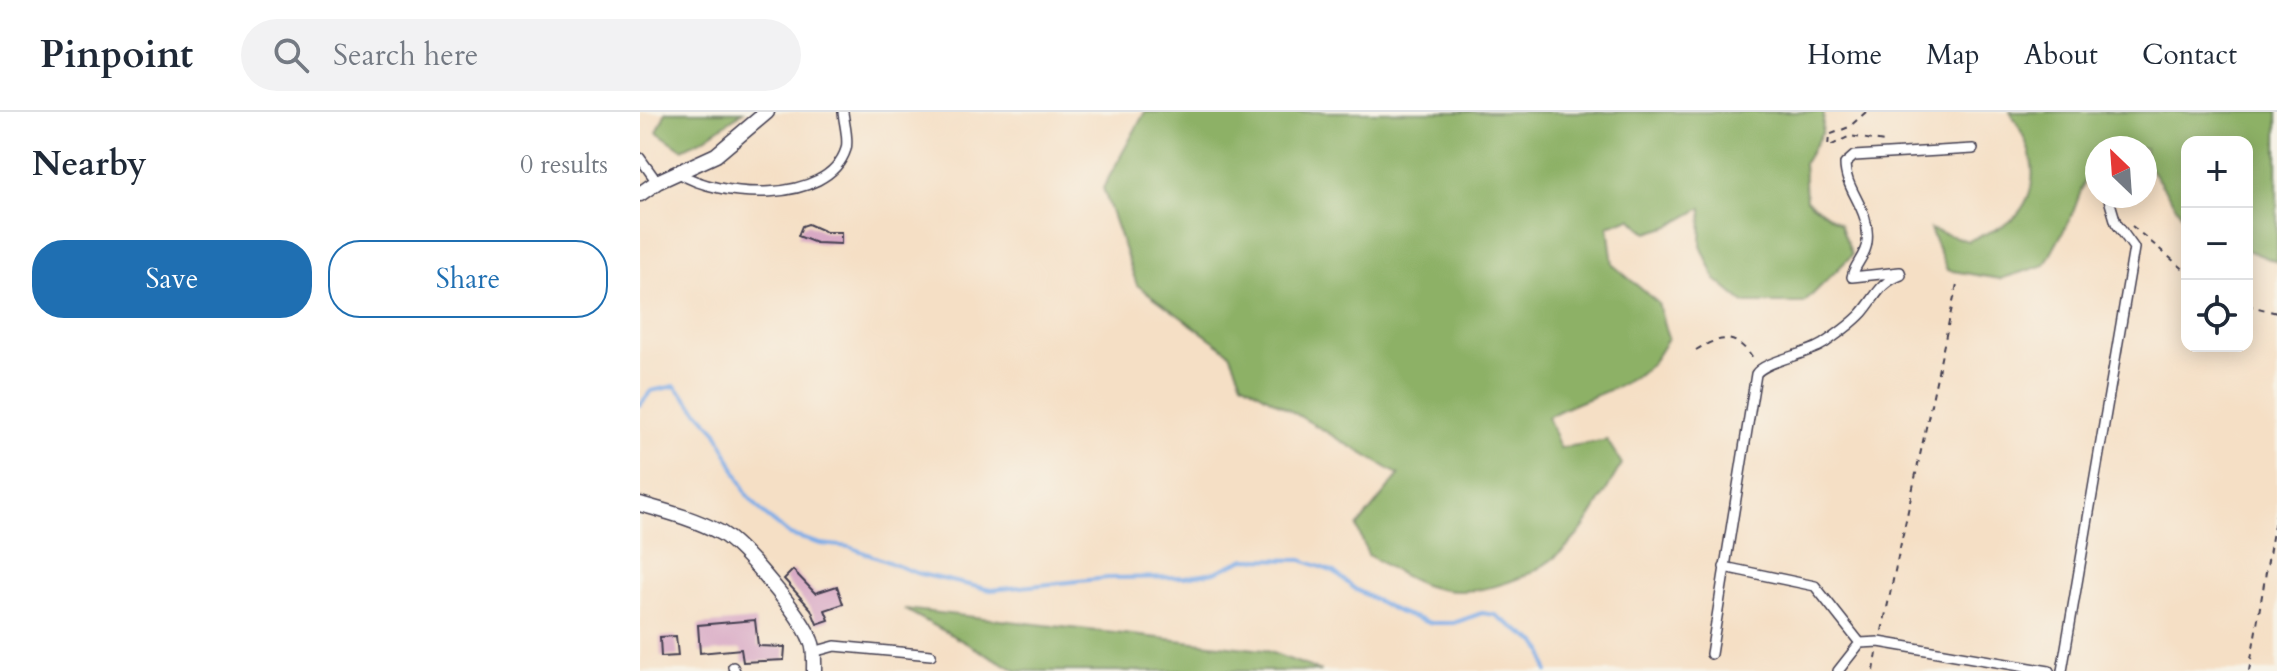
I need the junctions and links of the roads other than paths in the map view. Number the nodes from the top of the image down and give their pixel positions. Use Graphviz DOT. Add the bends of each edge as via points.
graph roads {
  1 [pos="767,112"];
  2 [pos="843,112"];
  3 [pos="1973,149"];
  4 [pos="640,158"];
  5 [pos="679,173"];
  6 [pos="657,182"];
  7 [pos="640,194"];
  8 [pos="2112,208"];
  9 [pos="640,504"];
  10 [pos="1724,567"];
  11 [pos="1860,643"];
  12 [pos="813,652"];
  13 [pos="1711,654"];
  14 [pos="931,655"];
  15 [pos="814,671"];
  16 [pos="1838,671"];
  17 [pos="2049,671"];
  18 [pos="2062,671"];
  1 -- 5 [label="main road" via="716,155"];
  2 -- 5 [label="street" via="847,147 836,168 815,184 793,190 741,189 698,185"];
  3 -- 10 [label="street" via="1854,156 1845,164 1847,180 1863,205 1868,241 1852,277 1901,275 1877,288 1854,321 1820,345 1756,374"];
  4 -- 6 [label="street"];
  5 -- 6 [label="main road"];
  6 -- 7 [label="main road"];
  8 -- 18 [label="street" via="2134,248"];
  9 -- 12 [label="main road" via="686,516 746,553 804,626"];
  10 -- 11 [label="street" via="1815,586"];
  10 -- 13 [label="street"];
  11 -- 16 [label="street"];
  11 -- 17 [label="street"];
  12 -- 14 [label="street" via="835,646"];
  12 -- 15 [label="main road"];
}
